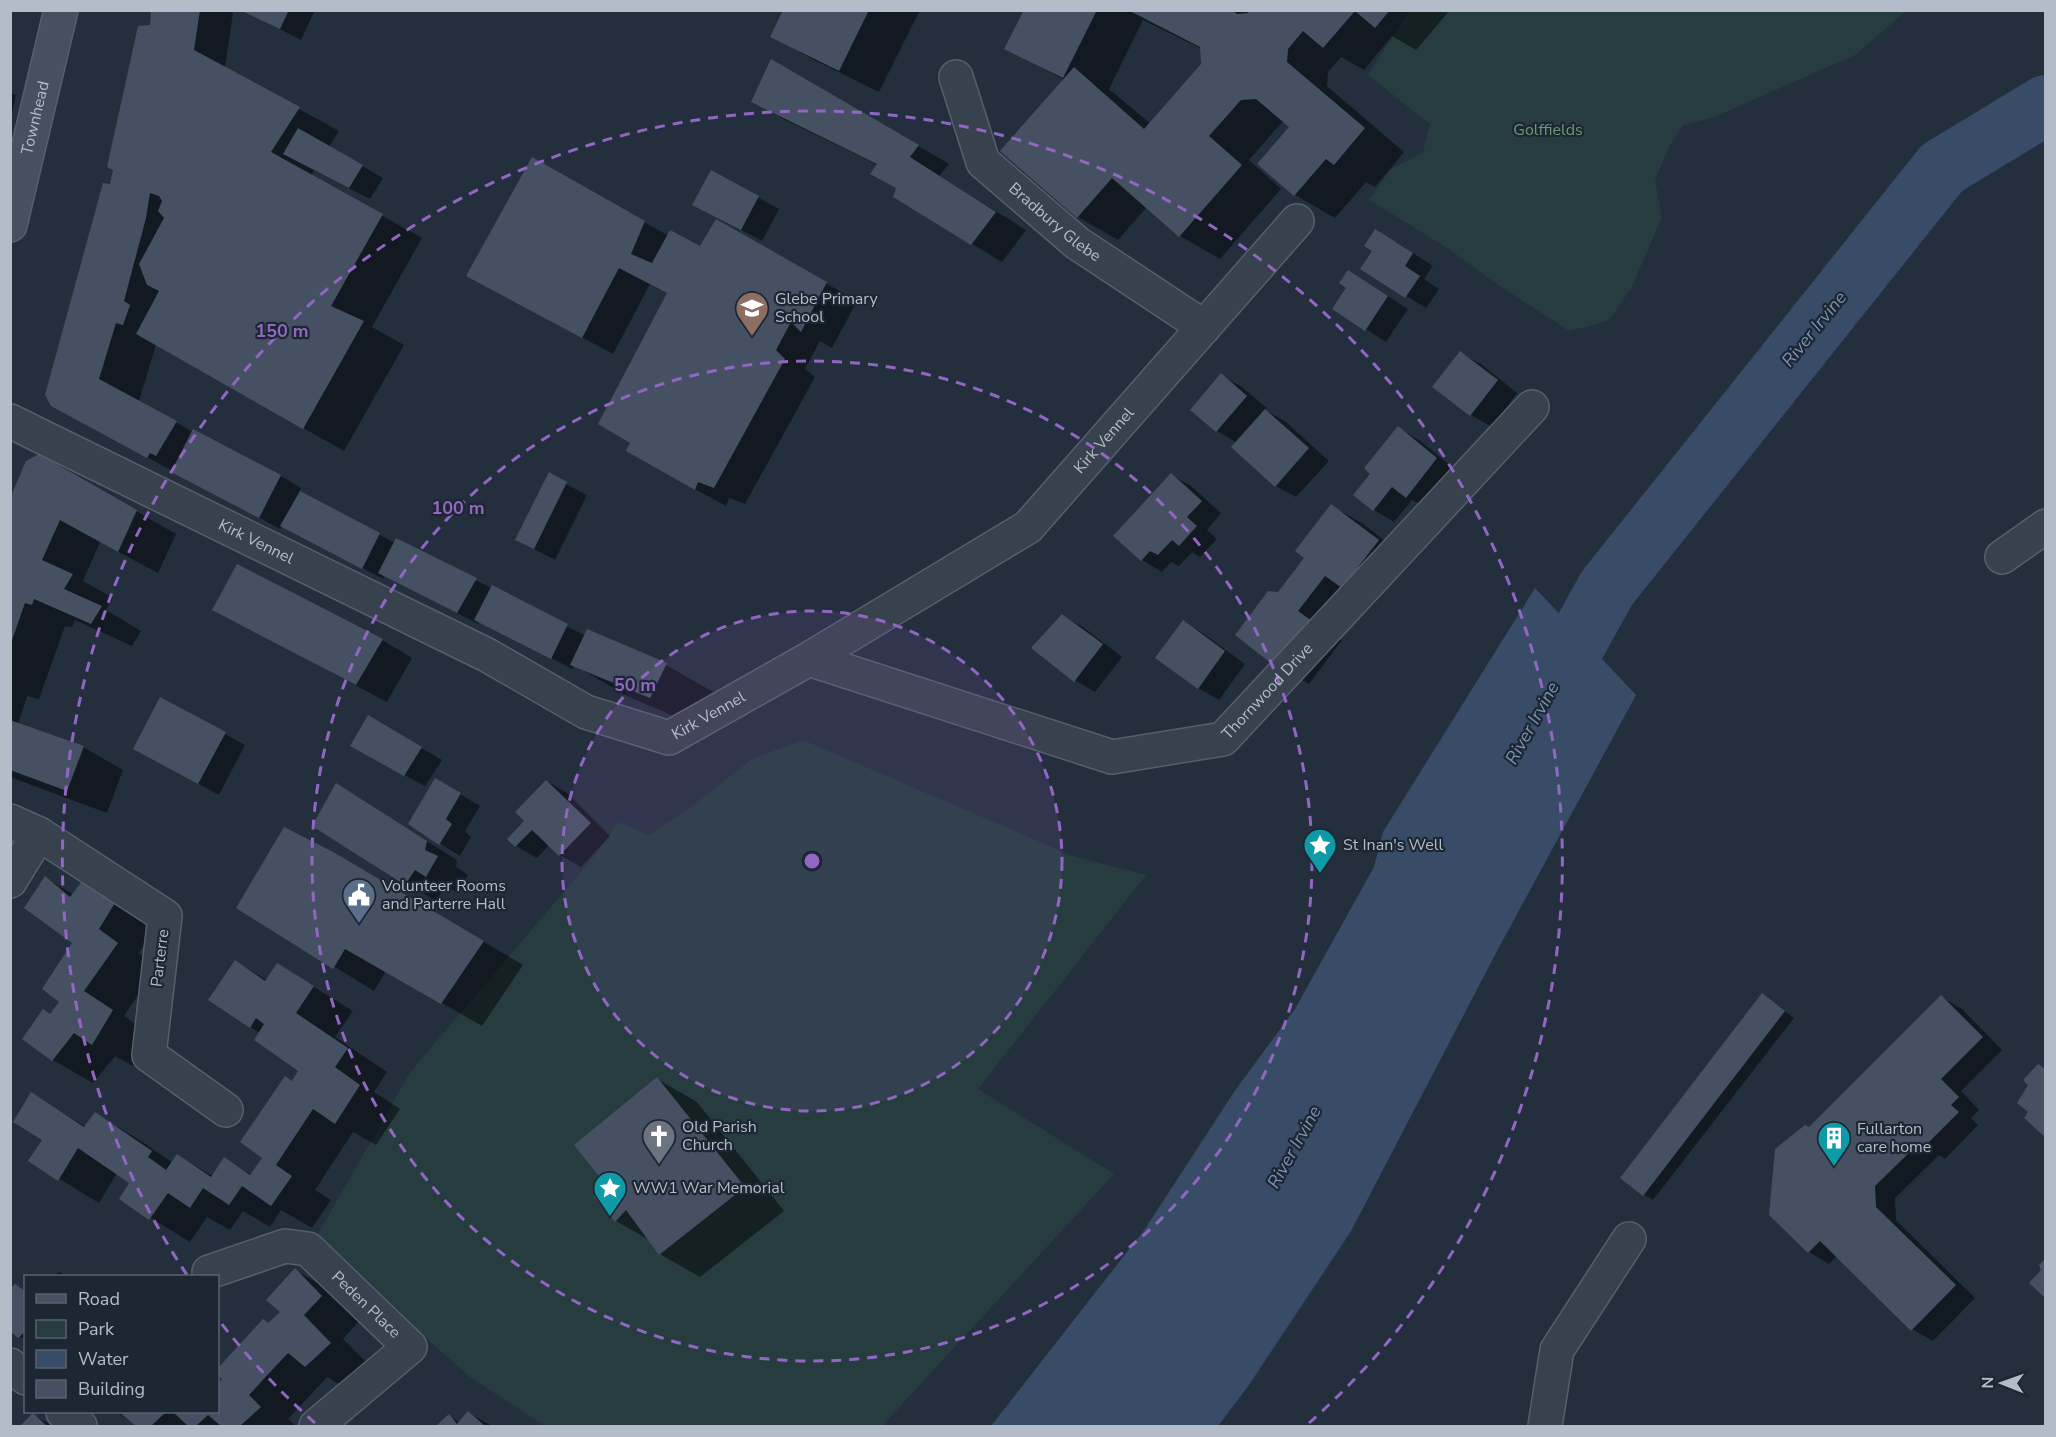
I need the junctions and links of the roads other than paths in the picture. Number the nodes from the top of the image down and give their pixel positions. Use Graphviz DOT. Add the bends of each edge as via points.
graph roads {
  1 [pos="61,10"];
  2 [pos="956,77"];
  3 [pos="1297,221"];
  4 [pos="10,225"];
  5 [pos="1204,327"];
  6 [pos="1532,406"];
  7 [pos="10,421"];
  8 [pos="2046,526"];
  9 [pos="2002,557"];
  10 [pos="809,659"];
  11 [pos="25,828"];
  12 [pos="10,881"];
  13 [pos="226,1110"];
  14 [pos="1629,1239"];
  15 [pos="209,1272"];
  16 [pos="10,1365"];
  17 [pos="24,1376"];
  18 [pos="64,1413"];
  19 [pos="80,1426"];
  20 [pos="316,1426"];
  21 [pos="1545,1426"];
  1 -- 4 [label="main road, Townhead"];
  2 -- 5 [label="street, Bradbury Glebe" via="983,162 1077,243"];
  3 -- 5 [label="street, Kirk Vennel"];
  5 -- 10 [label="street, Kirk Vennel" via="1028,527"];
  6 -- 10 [label="street, Thornwood Drive" via="1223,739 1112,757"];
  7 -- 10 [label="street, Kirk Vennel" via="487,655 586,712 669,738"];
  8 -- 9 [label="street"];
  11 -- 12 [label="street, Parterre"];
  11 -- 13 [label="street, Parterre" via="165,916 149,1055"];
  14 -- 21 [label="street" via="1557,1350"];
  15 -- 20 [label="street, Peden Place" via="285,1246 308,1249 410,1347"];
  16 -- 17 [label="street"];
  18 -- 19 [label="street"];
}
